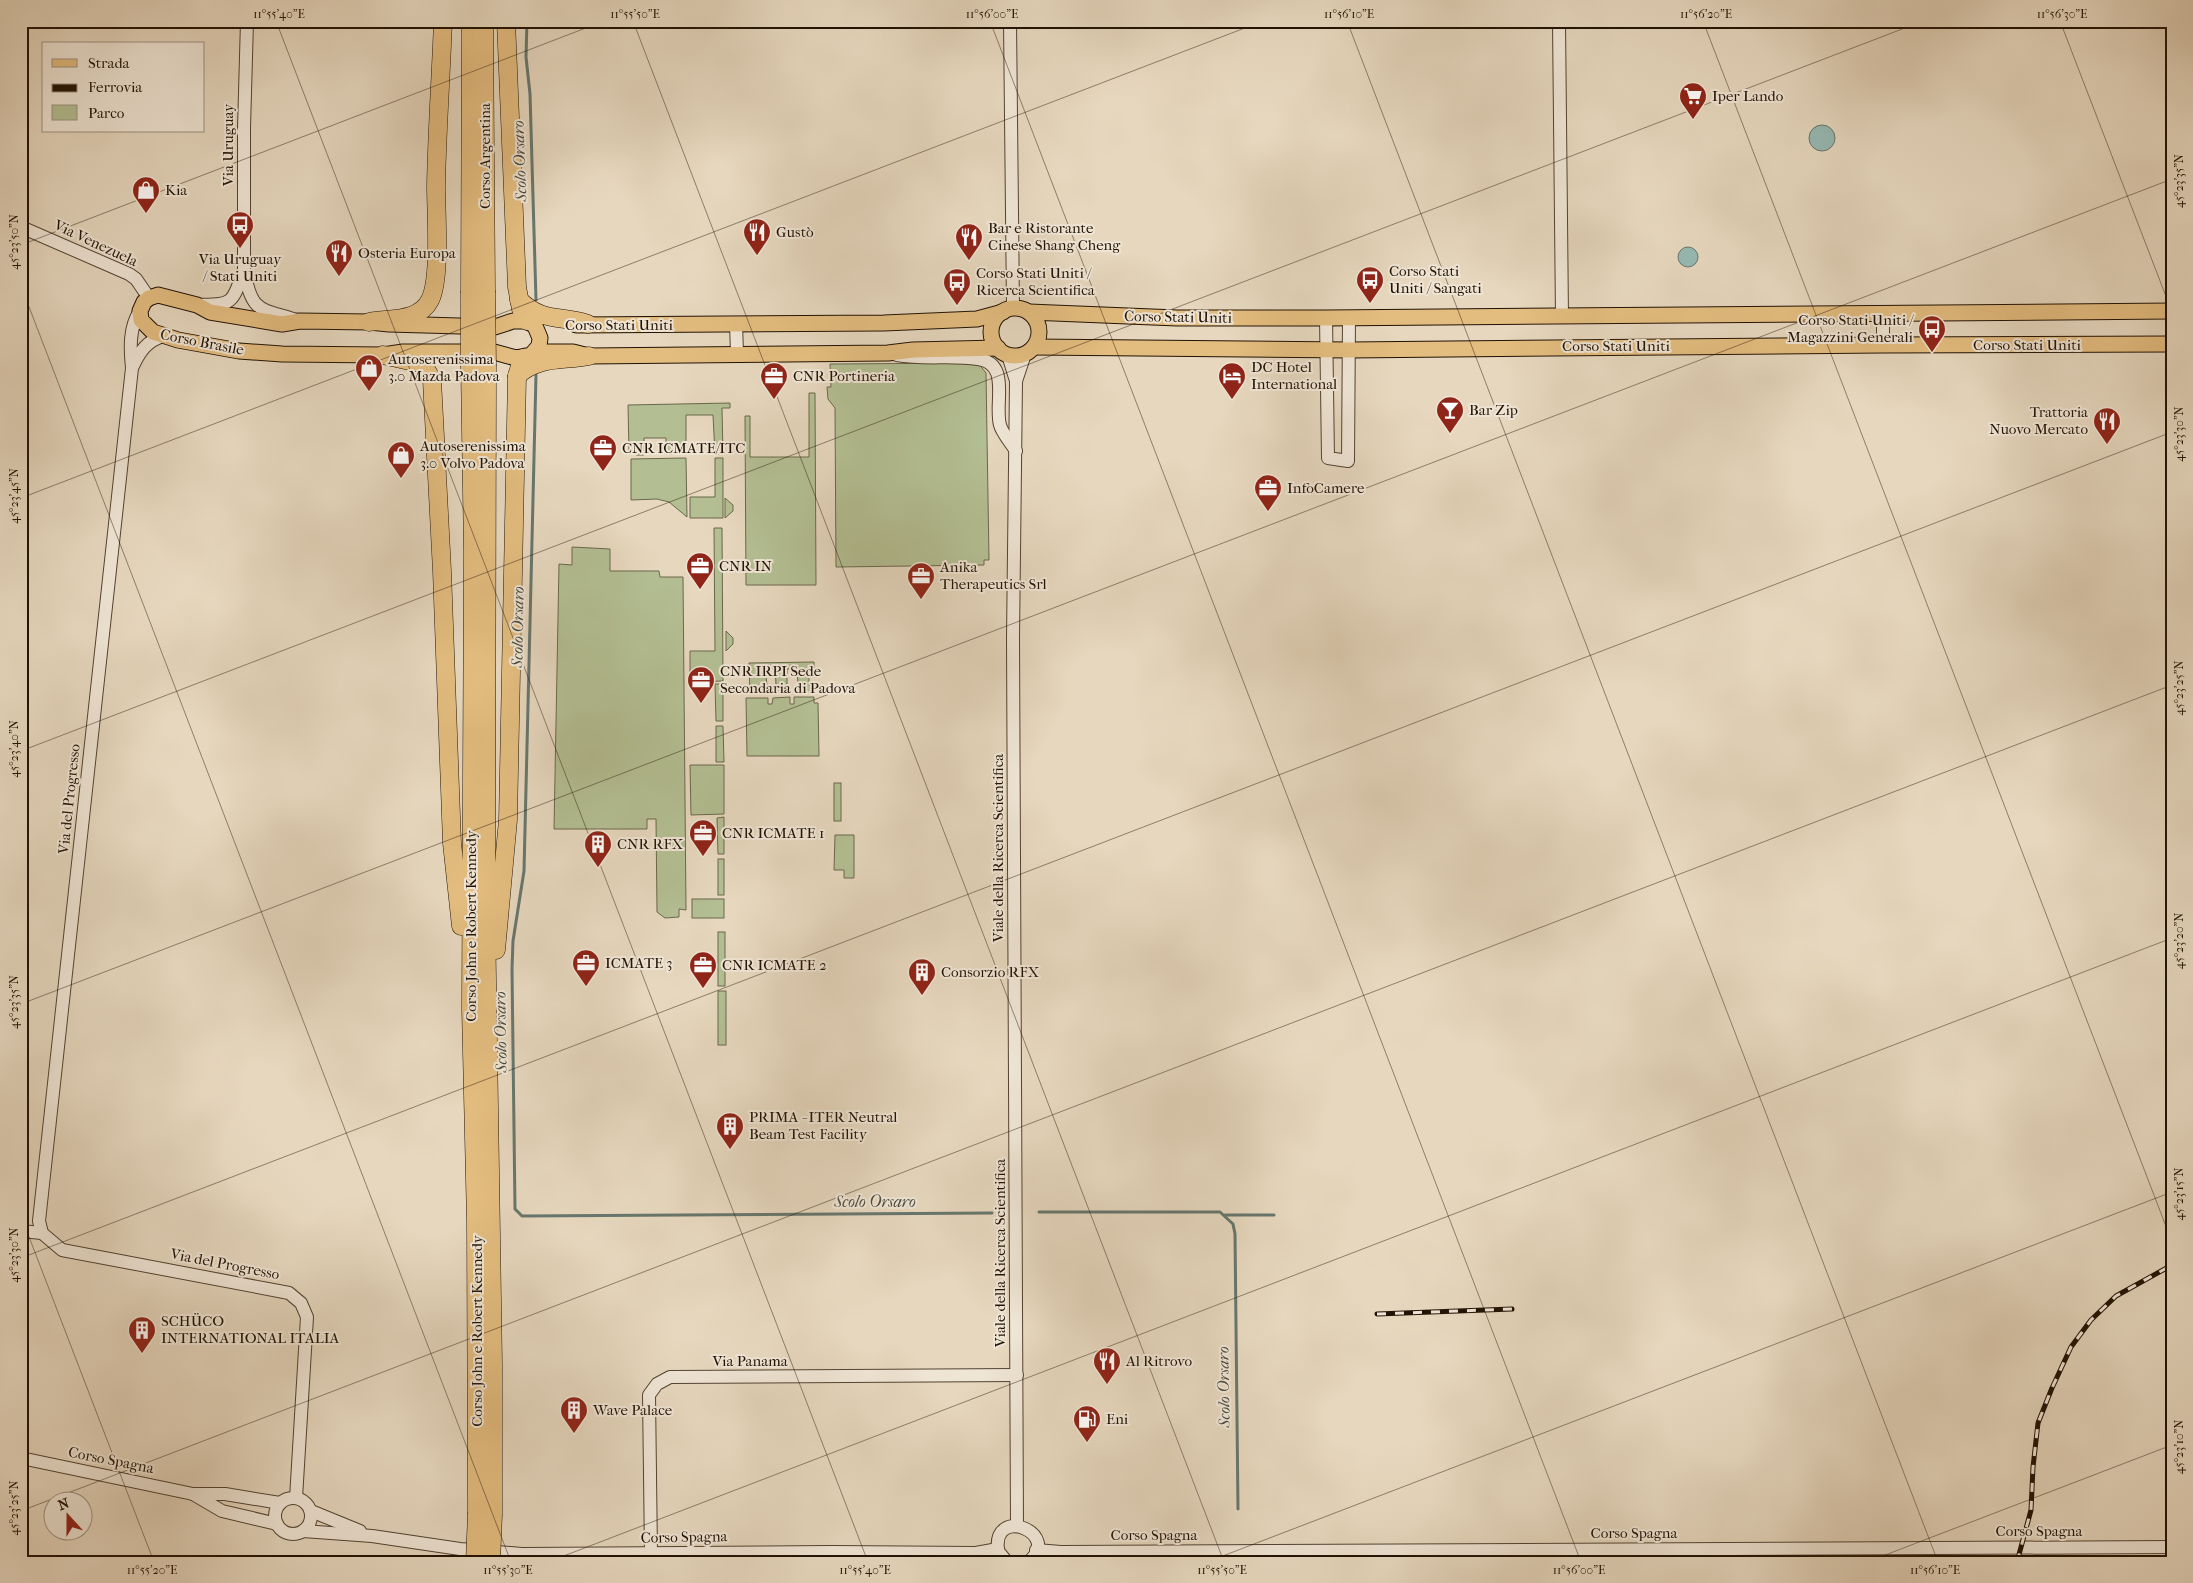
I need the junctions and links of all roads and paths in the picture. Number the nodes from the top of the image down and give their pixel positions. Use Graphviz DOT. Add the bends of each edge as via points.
graph roads {
  1 [pos="247,21"];
  2 [pos="443,21"];
  3 [pos="471,21"];
  4 [pos="484,21"];
  5 [pos="506,21"];
  6 [pos="1010,21"];
  7 [pos="1559,21"];
  8 [pos="21,226"];
  9 [pos="244,270"];
  10 [pos="478,291"];
  11 [pos="145,292"];
  12 [pos="519,300"];
  13 [pos="196,305"];
  14 [pos="1008,310"];
  15 [pos="140,311"];
  16 [pos="1029,312"];
  17 [pos="2172,312"];
  18 [pos="1883,314"];
  19 [pos="1562,317"];
  20 [pos="1326,318"];
  21 [pos="1349,318"];
  22 [pos="300,321"];
  23 [pos="369,322"];
  24 [pos="525,323"];
  25 [pos="588,324"];
  26 [pos="736,324"];
  27 [pos="495,327"];
  28 [pos="163,336"];
  29 [pos="1883,344"];
  30 [pos="2172,344"];
  31 [pos="1327,350"];
  32 [pos="1349,350"];
  33 [pos="1029,351"];
  34 [pos="1003,352"];
  35 [pos="737,353"];
  36 [pos="888,353"];
  37 [pos="383,355"];
  38 [pos="528,356"];
  39 [pos="590,356"];
  40 [pos="484,362"];
  41 [pos="132,368"];
  42 [pos="517,376"];
  43 [pos="1016,381"];
  44 [pos="1016,451"];
  45 [pos="471,1009"];
  46 [pos="488,1051"];
  47 [pos="21,1231"];
  48 [pos="42,1233"];
  49 [pos="1017,1375"];
  50 [pos="21,1458"];
  51 [pos="193,1494"];
  52 [pos="296,1498"];
  53 [pos="280,1503"];
  54 [pos="311,1511"];
  55 [pos="485,1513"];
  56 [pos="277,1524"];
  57 [pos="1017,1526"];
  58 [pos="303,1531"];
  59 [pos="372,1536"];
  60 [pos="2172,1547"];
  61 [pos="998,1549"];
  62 [pos="1036,1550"];
  63 [pos="651,1554"];
  64 [pos="475,1562"];
  65 [pos="491,1562"];
  66 [pos="1007,1562"];
  67 [pos="1028,1562"];
  1 -- 9 [label="street, Via Uruguay"];
  2 -- 23 [label="highway" via="433,292 418,313"];
  3 -- 10 [label="highway, Corso Argentina"];
  4 -- 10 [label="highway, Corso Argentina"];
  5 -- 12 [label="highway"];
  6 -- 14 [label="street"];
  7 -- 19 [label="street, Corso Stati Uniti"];
  8 -- 11 [label="street, Via Venezuela" via="128,274"];
  9 -- 13 [label="street, Via Uruguay" via="234,298 219,305"];
  9 -- 22 [label="street, Via Uruguay" via="248,291 256,306 271,314"];
  10 -- 40 [label="highway, Corso John e Robert Kennedy, bridge"];
  11 -- 13 [label="main road, Corso Brasile"];
  11 -- 15 [label="main road"];
  12 -- 24 [label="highway"];
  12 -- 25 [label="highway" via="543,317"];
  13 -- 22 [label="main road, Corso Brasile" via="210,312 249,320 282,324"];
  14 -- 16 [label="main road"];
  14 -- 26 [label="main road, Corso Stati Uniti" via="977,319"];
  14 -- 34 [label="main road" via="994,320 991,332"];
  15 -- 28 [label="main road, Corso Brasile" via="140,320 146,327"];
  15 -- 41 [label="street, Via del Progresso" via="134,320"];
  16 -- 20 [label="main road, Corso Stati Uniti" via="1168,318"];
  16 -- 33 [label="main road" via="1039,326 1039,337"];
  17 -- 18 [label="main road, Corso Stati Uniti"];
  18 -- 19 [label="main road, Corso Stati Uniti"];
  18 -- 29 [label="street"];
  19 -- 21 [label="main road, Corso Stati Uniti"];
  20 -- 21 [label="main road, Corso Stati Uniti"];
  20 -- 31 [label="street"];
  21 -- 32 [label="street"];
  22 -- 23 [label="main road, Corso Brasile"];
  23 -- 27 [label="main road, Corso Brasile"];
  24 -- 25 [label="main road, Corso Stati Uniti"];
  24 -- 27 [label="main road, Corso Stati Uniti"];
  24 -- 38 [label="main road" via="540,338 539,346"];
  25 -- 26 [label="main road, Corso Stati Uniti"];
  26 -- 35 [label="street"];
  28 -- 37 [label="main road, Corso Brasile" via="239,351"];
  28 -- 41 [label="street, Via del Progresso" via="142,349"];
  29 -- 30 [label="main road, Corso Stati Uniti"];
  29 -- 32 [label="main road, Corso Stati Uniti"];
  31 -- 32 [label="main road, Corso Stati Uniti"];
  31 -- 32 [label="street" via="1328,458 1348,461"];
  31 -- 33 [label="main road, Corso Stati Uniti"];
  33 -- 34 [label="main road"];
  33 -- 43 [label="street, Viale della Ricerca Scientifica"];
  34 -- 36 [label="main road, Corso Stati Uniti" via="913,350"];
  34 -- 43 [label="street, Viale della Ricerca Scientifica"];
  35 -- 36 [label="main road, Corso Stati Uniti"];
  35 -- 39 [label="main road, Corso Stati Uniti"];
  36 -- 44 [label="street" via="913,358 977,359 992,364 998,374 1000,425"];
  37 -- 40 [label="main road, Corso Brasile" via="403,352"];
  37 -- 45 [label="highway" via="422,364 432,380 452,843"];
  38 -- 39 [label="main road, Corso Stati Uniti" via="544,352 573,352"];
  38 -- 40 [label="main road, Corso Stati Uniti"];
  38 -- 42 [label="highway" via="521,362"];
  39 -- 42 [label="highway" via="546,360"];
  40 -- 45 [label="highway, Corso John e Robert Kennedy" via="473,552"];
  40 -- 46 [label="highway, Corso John e Robert Kennedy"];
  41 -- 48 [label="street, Via del Progresso" via="39,1221"];
  42 -- 46 [label="highway" via="508,820"];
  43 -- 44 [label="street, Viale della Ricerca Scientifica"];
  44 -- 49 [label="street, Viale della Ricerca Scientifica" via="1012,645"];
  45 -- 55 [label="highway, Corso John e Robert Kennedy"];
  46 -- 55 [label="highway, Corso John e Robert Kennedy" via="493,1364"];
  47 -- 48 [label="street"];
  48 -- 52 [label="street, Via del Progresso" via="62,1250 289,1293 301,1303 306,1316"];
  49 -- 57 [label="street, Viale della Ricerca Scientifica"];
  49 -- 63 [label="street, Via Panama" via="670,1377 657,1384 649,1395"];
  50 -- 51 [label="street, Corso Spagna"];
  51 -- 53 [label="street, Corso Spagna" via="225,1494"];
  51 -- 56 [label="street, Corso Spagna" via="222,1511"];
  52 -- 53 [label="street, Corso Spagna"];
  52 -- 54 [label="street, Corso Spagna" via="304,1501"];
  53 -- 56 [label="street" via="275,1513"];
  54 -- 58 [label="street" via="310,1522"];
  54 -- 59 [label="street, Corso Spagna"];
  55 -- 64 [label="highway, Corso John e Robert Kennedy, bridge"];
  55 -- 65 [label="highway, Corso John e Robert Kennedy, bridge"];
  56 -- 58 [label="street, Corso Spagna" via="292,1534"];
  57 -- 61 [label="street" via="1004,1530"];
  57 -- 62 [label="street" via="1032,1532"];
  58 -- 59 [label="street, Corso Spagna"];
  59 -- 63 [label="street, Corso Spagna" via="522,1554"];
  60 -- 62 [label="street, Corso Spagna"];
  61 -- 63 [label="street, Corso Spagna" via="976,1553"];
  61 -- 66 [label="street"];
  62 -- 67 [label="street"];
}
